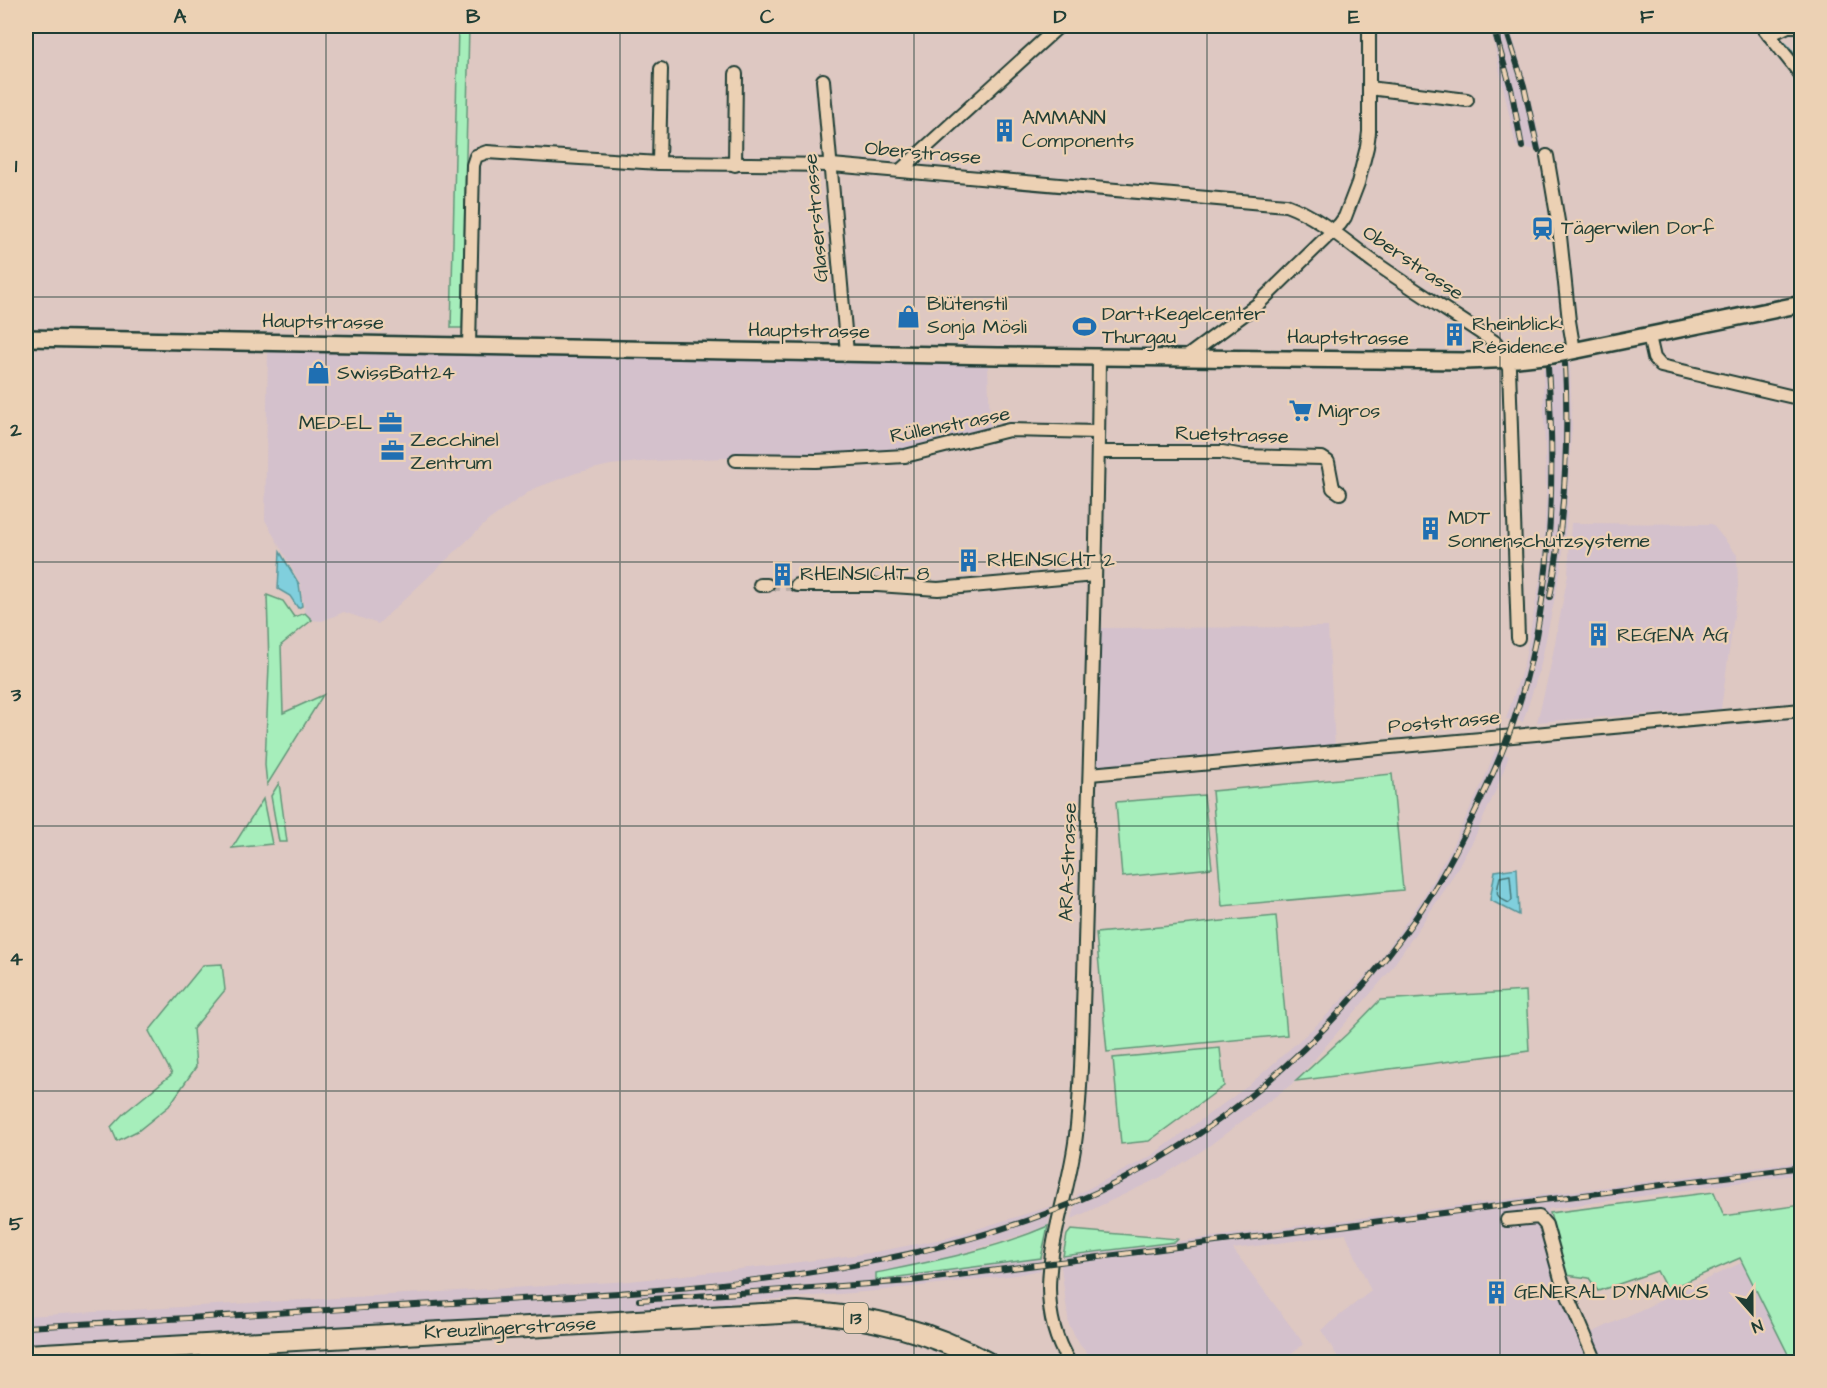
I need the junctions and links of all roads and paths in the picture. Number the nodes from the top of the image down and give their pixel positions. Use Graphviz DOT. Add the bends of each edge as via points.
graph roads {
  1 [pos="1059,26"];
  2 [pos="1369,26"];
  3 [pos="1795,26"];
  4 [pos="1766,30"];
  5 [pos="661,69"];
  6 [pos="736,74"];
  7 [pos="1802,76"];
  8 [pos="823,80"];
  9 [pos="1369,88"];
  10 [pos="1467,100"];
  11 [pos="1546,156"];
  12 [pos="659,163"];
  13 [pos="735,165"];
  14 [pos="831,165"];
  15 [pos="902,170"];
  16 [pos="1333,232"];
  17 [pos="1802,304"];
  18 [pos="1649,336"];
  19 [pos="26,338"];
  20 [pos="470,346"];
  21 [pos="1574,351"];
  22 [pos="847,353"];
  23 [pos="1099,357"];
  24 [pos="1185,358"];
  25 [pos="1505,360"];
  26 [pos="1802,399"];
  27 [pos="1098,432"];
  28 [pos="1098,452"];
  29 [pos="736,460"];
  30 [pos="1340,493"];
  31 [pos="1095,576"];
  32 [pos="797,585"];
  33 [pos="1518,638"];
  34 [pos="1802,710"];
  35 [pos="1090,774"];
  36 [pos="1507,1220"];
  37 [pos="26,1355"];
  38 [pos="986,1362"];
  39 [pos="1069,1362"];
  40 [pos="1596,1362"];
  1 -- 15 [label="street"];
  2 -- 9 [label="street"];
  3 -- 4 [label="street"];
  4 -- 7 [label="street"];
  5 -- 12 [label="street"];
  6 -- 13 [label="street"];
  8 -- 14 [label="street, Glaserstrasse"];
  9 -- 10 [label="street"];
  9 -- 16 [label="street" via="1365,156 1348,209"];
  11 -- 21 [label="street"];
  12 -- 13 [label="street, Oberstrasse"];
  12 -- 20 [label="street, Oberstrasse" via="487,153 476,156"];
  13 -- 14 [label="street, Oberstrasse"];
  14 -- 15 [label="street, Oberstrasse"];
  14 -- 22 [label="street, Glaserstrasse"];
  15 -- 16 [label="street, Oberstrasse" via="1279,204 1309,216"];
  16 -- 24 [label="street" via="1258,304"];
  16 -- 25 [label="street, Oberstrasse" via="1496,343"];
  17 -- 18 [label="street, Hauptstrasse"];
  18 -- 21 [label="street, Hauptstrasse"];
  18 -- 26 [label="street" via="1654,358 1661,366"];
  19 -- 20 [label="street, Hauptstrasse"];
  20 -- 22 [label="street, Hauptstrasse"];
  21 -- 25 [label="street, Hauptstrasse"];
  22 -- 23 [label="street, Hauptstrasse"];
  23 -- 24 [label="street, Hauptstrasse"];
  23 -- 27 [label="street, ARA-Strasse"];
  24 -- 25 [label="street, Hauptstrasse"];
  25 -- 33 [label="street" via="1509,368"];
  27 -- 28 [label="street, ARA-Strasse"];
  27 -- 29 [label="street, Rüllenstrasse" via="1009,430 905,456"];
  28 -- 30 [label="street, Ruetstrasse" via="1222,452 1322,458 1330,466 1333,488"];
  28 -- 31 [label="street, ARA-Strasse"];
  31 -- 32 [label="street" via="938,589"];
  31 -- 35 [label="street, ARA-Strasse"];
  34 -- 35 [label="street, Poststrasse"];
  35 -- 39 [label="street, ARA-Strasse" via="1077,1126 1048,1283 1057,1337"];
  36 -- 40 [label="street" via="1539,1216 1546,1225 1561,1279"];
  37 -- 38 [label="main road, Kreuzlingerstrasse / 13" via="798,1312 888,1324"];
}
